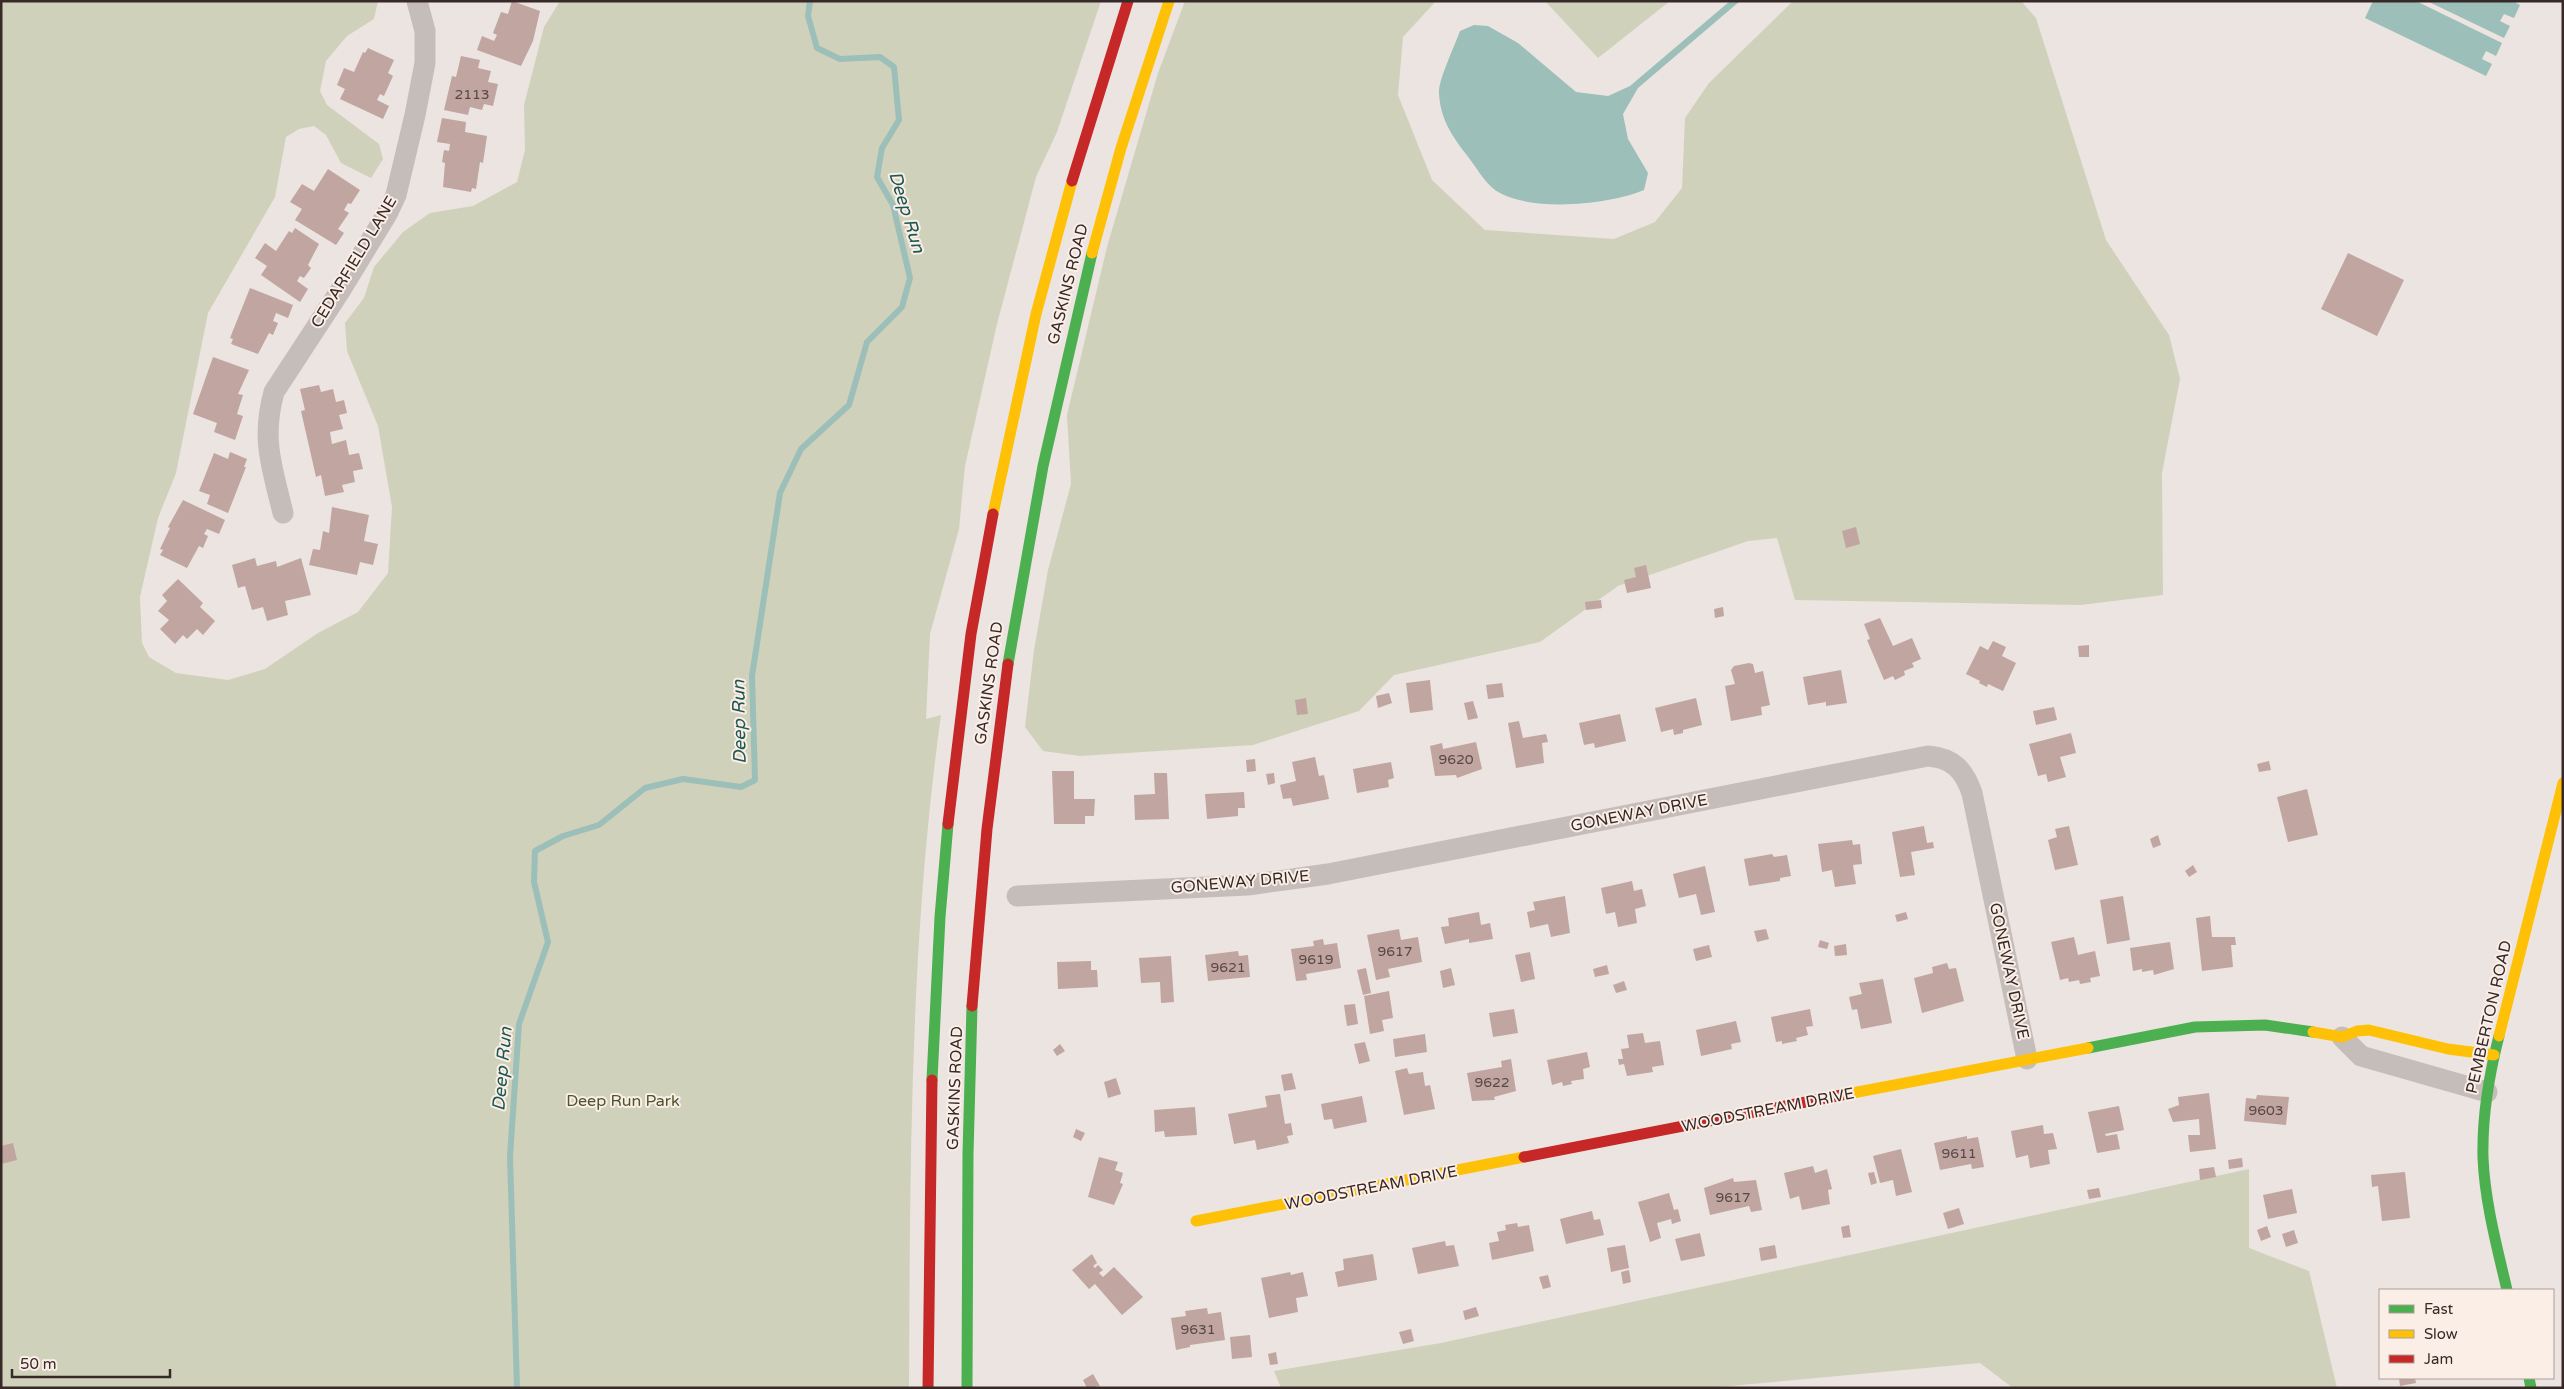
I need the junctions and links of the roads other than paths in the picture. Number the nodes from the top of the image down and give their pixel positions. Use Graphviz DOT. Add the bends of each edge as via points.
graph roads {
  1 [pos="417,1"];
  2 [pos="1128,1"];
  3 [pos="1169,1"];
  4 [pos="284,513"];
  5 [pos="2563,783"];
  6 [pos="2557,827"];
  7 [pos="1016,896"];
  8 [pos="2342,1037"];
  9 [pos="2494,1056"];
  10 [pos="2027,1059"];
  11 [pos="2487,1092"];
  12 [pos="1196,1221"];
  13 [pos="2507,1289"];
  14 [pos="928,1388"];
  15 [pos="967,1388"];
  1 -- 4 [label="street, CEDARFIELD LANE" via="425,31 425,63 396,195 340,291 274,392 266,427 268,455"];
  2 -- 14 [label="main road, GASKINS ROAD" via="1062,216 1026,355 974,618 945,850 934,1012 929,1152"];
  3 -- 15 [label="main road, GASKINS ROAD" via="1108,193 1074,320 1011,636 991,782 978,925 969,1103"];
  5 -- 6 [label="main road, PEMBERTON ROAD"];
  6 -- 9 [label="main road, PEMBERTON ROAD"];
  7 -- 10 [label="street, GONEWAY DRIVE" via="1248,885 1328,874 1928,756 1942,757 1955,763 1967,777 1972,793"];
  8 -- 9 [label="main road, WOODSTREAM DRIVE" via="2370,1030 2448,1049"];
  8 -- 10 [label="main road, WOODSTREAM DRIVE" via="2265,1025 2233,1024 2186,1029"];
  8 -- 11 [label="street" via="2361,1056"];
  9 -- 11 [label="main road, PEMBERTON ROAD"];
  10 -- 12 [label="main road, WOODSTREAM DRIVE"];
  11 -- 13 [label="main road, PEMBERTON ROAD" via="2485,1182"];
}
